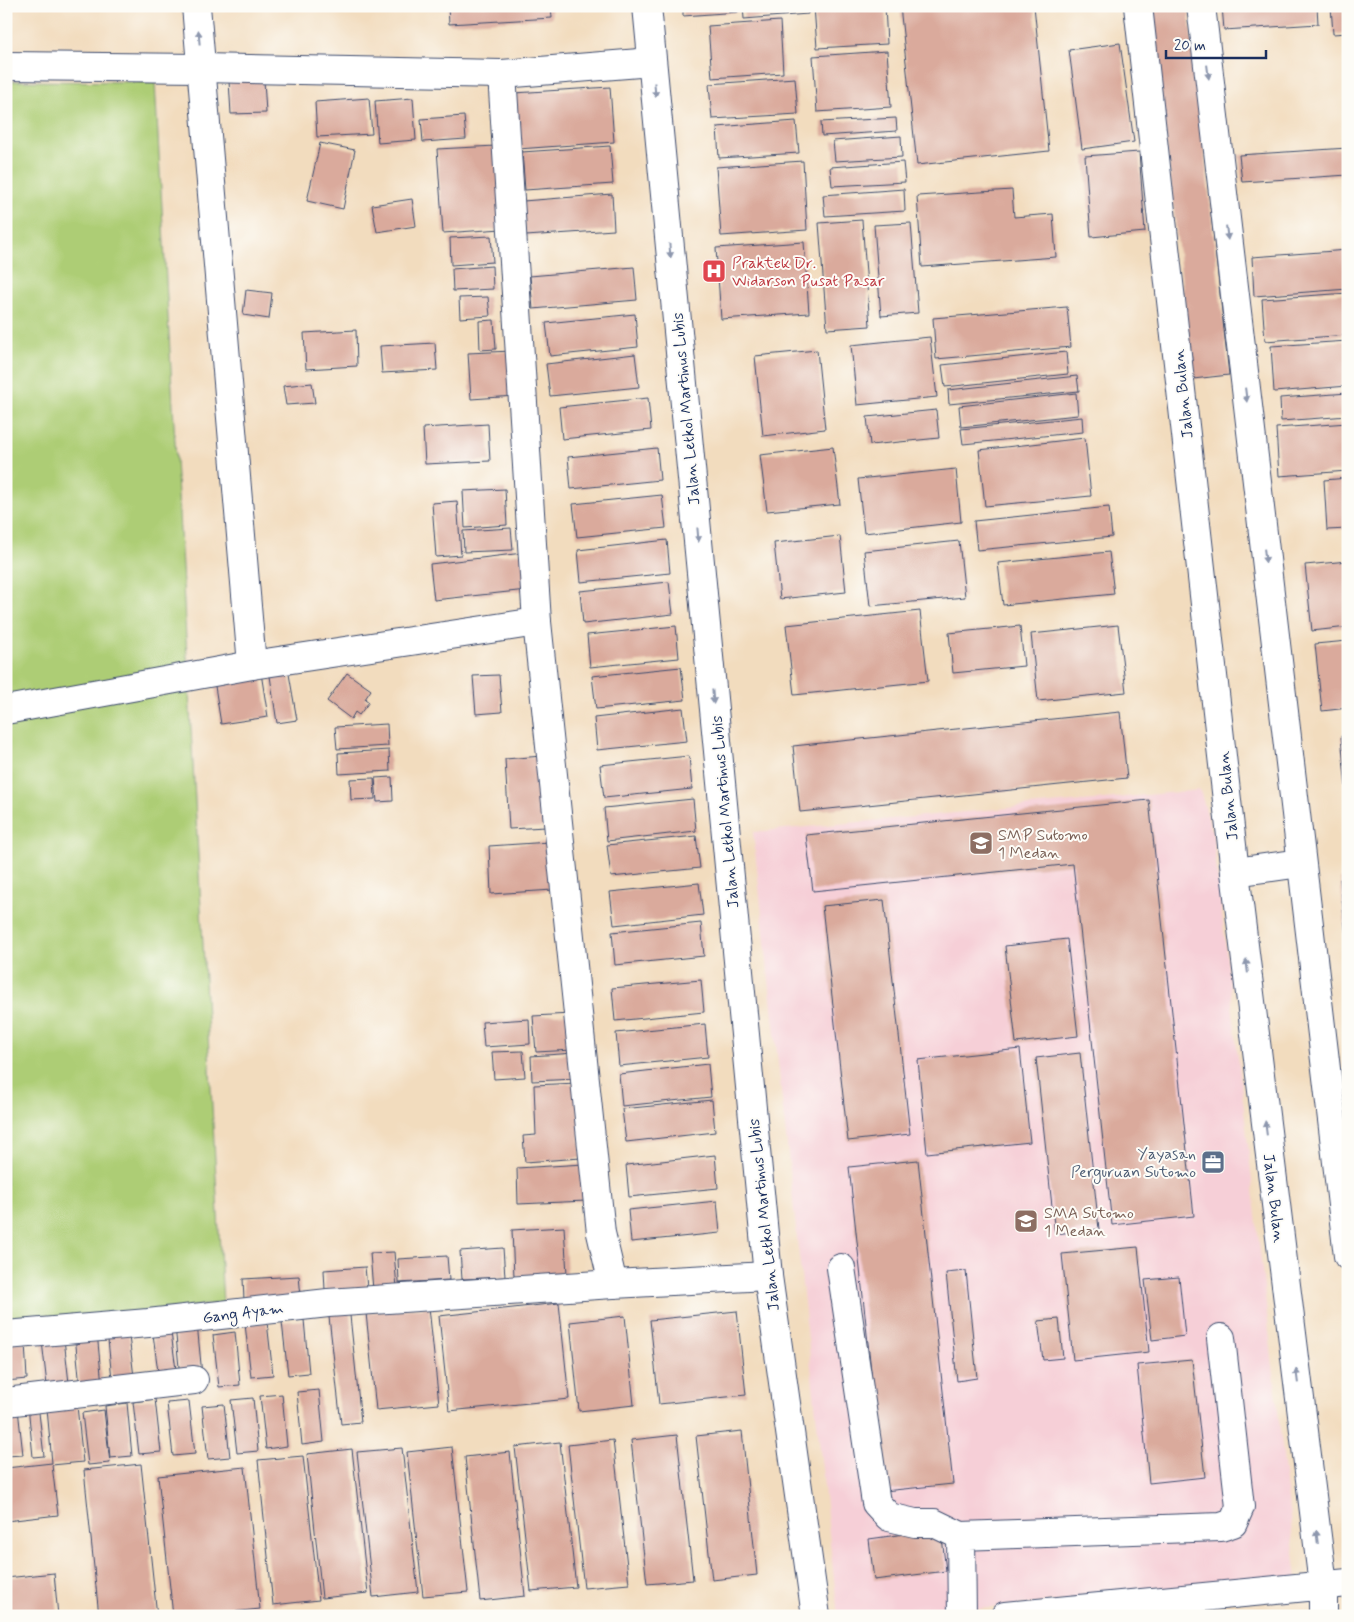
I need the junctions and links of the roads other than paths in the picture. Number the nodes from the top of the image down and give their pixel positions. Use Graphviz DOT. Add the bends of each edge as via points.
graph roads {
  1 [pos="196,6"];
  2 [pos="647,6"];
  3 [pos="1138,6"];
  4 [pos="1201,6"];
  5 [pos="652,62"];
  6 [pos="6,66"];
  7 [pos="201,68"];
  8 [pos="502,74"];
  9 [pos="536,622"];
  10 [pos="252,665"];
  11 [pos="6,710"];
  12 [pos="1301,863"];
  13 [pos="1235,872"];
  14 [pos="1348,1256"];
  15 [pos="841,1268"];
  16 [pos="768,1276"];
  17 [pos="612,1284"];
  18 [pos="6,1335"];
  19 [pos="1221,1338"];
  20 [pos="194,1380"];
  21 [pos="6,1402"];
  22 [pos="961,1536"];
  23 [pos="1335,1584"];
  24 [pos="816,1616"];
  25 [pos="962,1616"];
  26 [pos="1005,1616"];
  27 [pos="1323,1616"];
  7 -- 1 [label="street, one-way"];
  2 -- 5 [label="street, Jalan Letkol Martinus Lubis"];
  3 -- 13 [label="street, Jalan Bulan"];
  4 -- 12 [label="street, one-way"];
  5 -- 8 [label="street"];
  5 -- 16 [label="street, Jalan Letkol Martinus Lubis, one-way"];
  6 -- 7 [label="street"];
  7 -- 8 [label="street"];
  7 -- 10 [label="street"];
  8 -- 9 [label="street"];
  9 -- 10 [label="street"];
  9 -- 17 [label="street" via="601,1233"];
  10 -- 11 [label="street"];
  12 -- 13 [label="street"];
  12 -- 14 [label="street"];
  23 -- 13 [label="street, Jalan Bulan, one-way"];
  15 -- 22 [label="street" via="876,1503 889,1517 914,1523 934,1523"];
  16 -- 17 [label="street, Gang Ayam"];
  16 -- 24 [label="street, Jalan Letkol Martinus Lubis"];
  17 -- 18 [label="street, Gang Ayam" via="328,1303 148,1324"];
  19 -- 22 [label="street" via="1240,1508 1233,1523 1221,1527"];
  20 -- 21 [label="street"];
  22 -- 25 [label="street"];
  23 -- 26 [label="street"];
  23 -- 27 [label="street, Jalan Bulan"];
}
